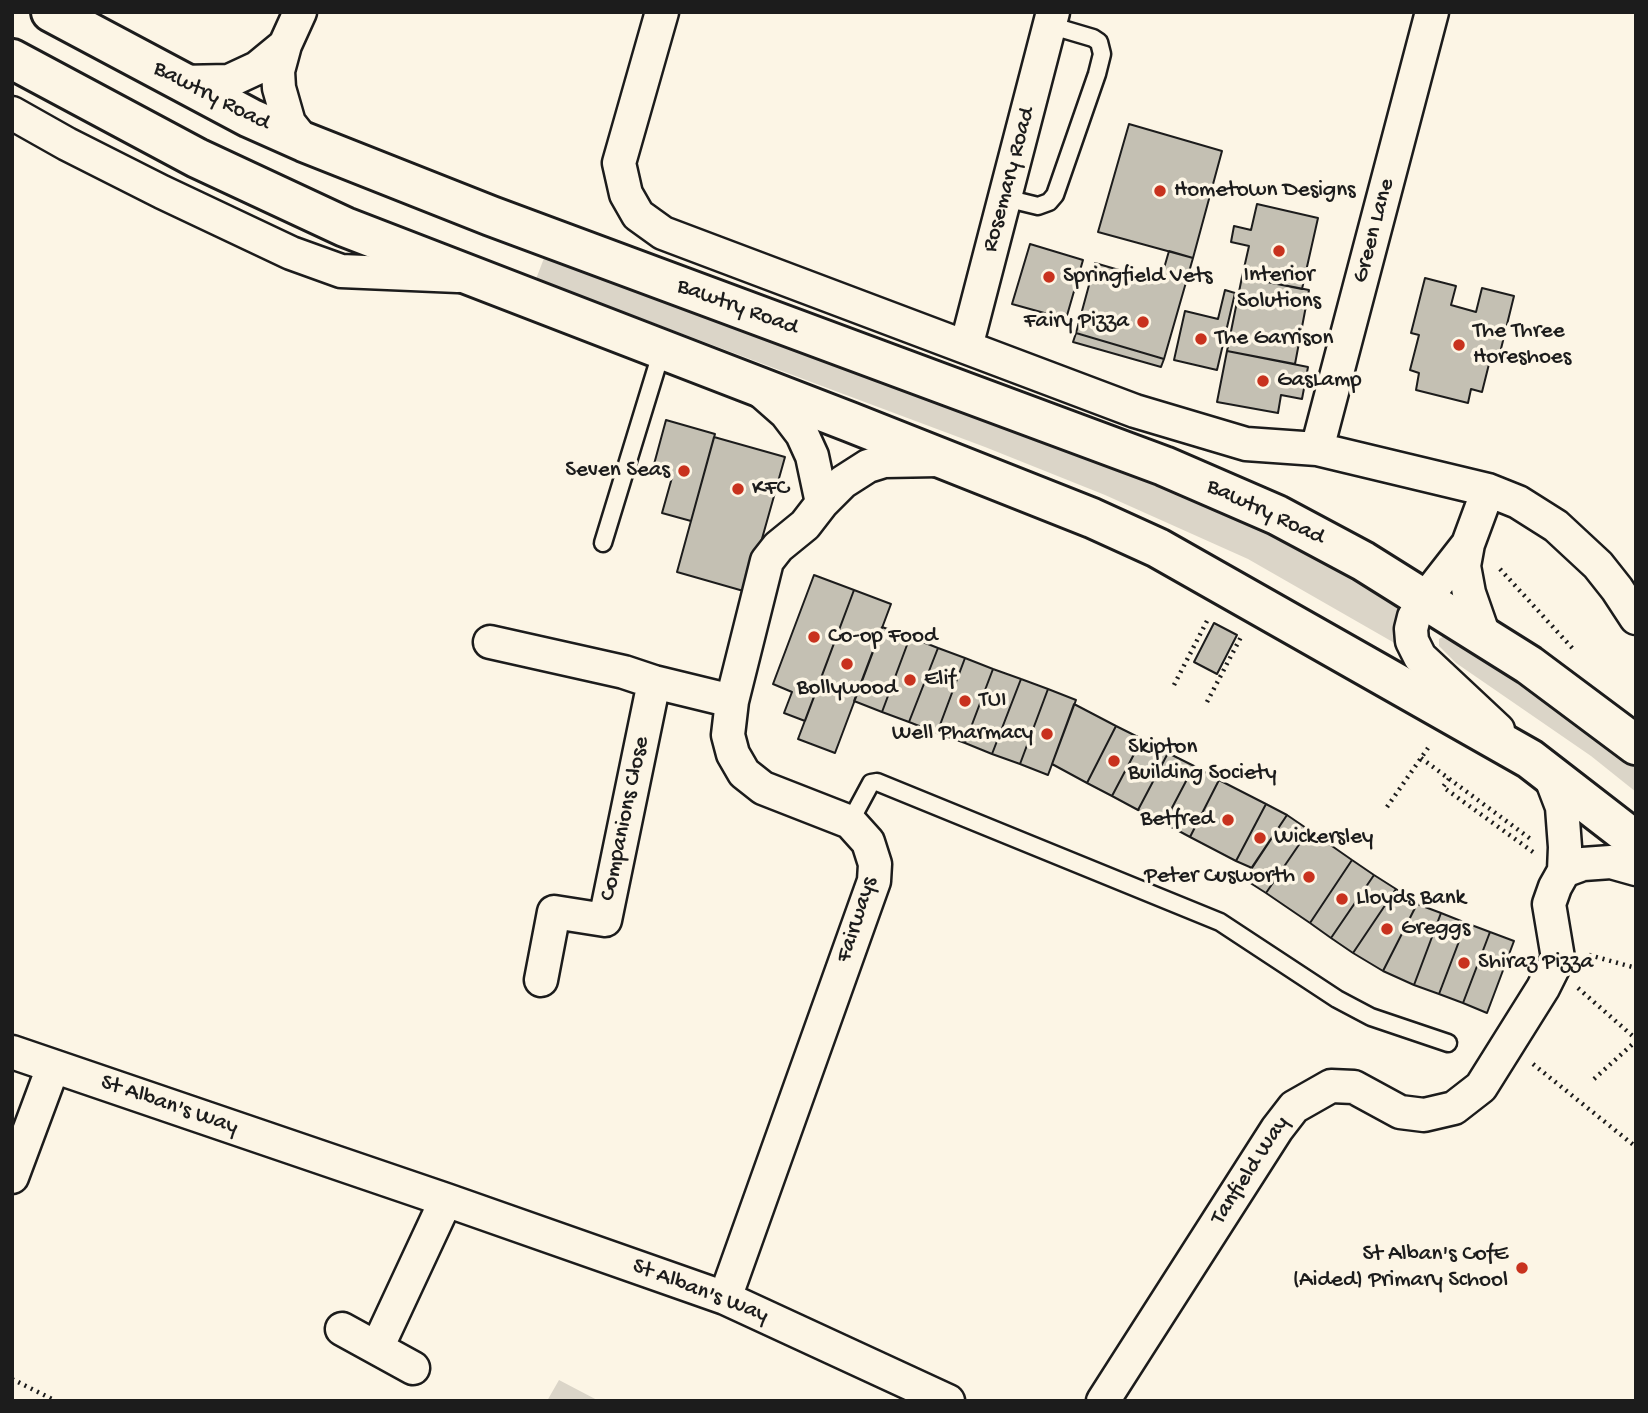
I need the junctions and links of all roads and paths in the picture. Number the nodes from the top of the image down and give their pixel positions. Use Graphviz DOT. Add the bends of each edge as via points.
graph roads {
  1 [pos="51,12"];
  2 [pos="300,12"];
  3 [pos="662,12"];
  4 [pos="1432,12"];
  5 [pos="1051,19"];
  6 [pos="285,45"];
  7 [pos="12,59"];
  8 [pos="180,82"];
  9 [pos="12,113"];
  10 [pos="304,142"];
  11 [pos="1005,198"];
  12 [pos="470,276"];
  13 [pos="966,347"];
  14 [pos="662,350"];
  15 [pos="756,386"];
  16 [pos="1317,449"];
  17 [pos="946,460"];
  18 [pos="1488,490"];
  19 [pos="822,503"];
  20 [pos="603,543"];
  21 [pos="1468,544"];
  22 [pos="1425,599"];
  23 [pos="1208,618"];
  24 [pos="1636,618"];
  25 [pos="1242,634"];
  26 [pos="1484,636"];
  27 [pos="490,642"];
  28 [pos="1579,656"];
  29 [pos="654,682"];
  30 [pos="1174,685"];
  31 [pos="732,701"];
  32 [pos="1207,702"];
  33 [pos="1636,745"];
  34 [pos="1428,748"];
  35 [pos="1421,758"];
  36 [pos="1539,766"];
  37 [pos="1449,779"];
  38 [pos="1387,807"];
  39 [pos="850,822"];
  40 [pos="1525,835"];
  41 [pos="1636,841"];
  42 [pos="1535,853"];
  43 [pos="1636,869"];
  44 [pos="1564,871"];
  45 [pos="1578,951"];
  46 [pos="1636,968"];
  47 [pos="541,980"];
  48 [pos="1569,981"];
  49 [pos="1636,1040"];
  50 [pos="1509,1042"];
  51 [pos="1448,1043"];
  52 [pos="12,1052"];
  53 [pos="52,1067"];
  54 [pos="1594,1079"];
  55 [pos="1636,1147"];
  56 [pos="12,1177"];
  57 [pos="446,1200"];
  58 [pos="724,1298"];
  59 [pos="342,1329"];
  60 [pos="377,1348"];
  61 [pos="413,1368"];
  62 [pos="12,1379"];
  63 [pos="56,1401"];
  64 [pos="947,1401"];
  65 [pos="1103,1401"];
  1 -- 8 [label="main road, Bawtry Road"];
  2 -- 6 [label="street"];
  3 -- 13 [label="street, Bawtry Road" via="619,163 626,194 638,215 663,233"];
  4 -- 16 [label="street, Green Lane"];
  5 -- 11 [label="street, Rosemary Road"];
  5 -- 11 [label="lane" via="1099,42 1102,54 1097,74 1055,195 1038,206"];
  6 -- 8 [label="street" via="257,68 229,81"];
  6 -- 10 [label="street" via="279,88 289,123"];
  7 -- 12 [label="main road" via="208,163 345,228"];
  8 -- 10 [label="main road, Bawtry Road"];
  9 -- 12 [label="street" via="162,192 329,267"];
  10 -- 22 [label="main road, Bawtry Road" via="1164,466 1277,514"];
  11 -- 13 [label="street, Rosemary Road"];
  12 -- 14 [label="main road"];
  13 -- 16 [label="street, Bawtry Road" via="1135,411 1224,438"];
  14 -- 15 [label="main road"];
  14 -- 20 [label="lane"];
  15 -- 17 [label="main road"];
  15 -- 19 [label="street" via="803,434"];
  16 -- 18 [label="street, Bawtry Road"];
  17 -- 19 [label="street" via="884,461 868,466"];
  17 -- 36 [label="main road" via="1158,548"];
  18 -- 21 [label="street"];
  18 -- 24 [label="street, Bawtry Road" via="1556,526 1598,565"];
  19 -- 31 [label="street" via="767,561"];
  21 -- 22 [label="street"];
  21 -- 26 [label="street" via="1464,566"];
  21 -- 28 [label="path" via="1484,552"];
  22 -- 26 [label="main road, Bawtry Road"];
  22 -- 36 [label="street" via="1411,629 1420,657"];
  23 -- 30 [label="path"];
  25 -- 32 [label="path"];
  26 -- 33 [label="main road, Bawtry Road"];
  27 -- 29 [label="street"];
  29 -- 31 [label="street"];
  29 -- 47 [label="street, Companions Close" via="605,920 554,912"];
  31 -- 39 [label="street" via="728,735 744,773 763,788"];
  34 -- 35 [label="path"];
  35 -- 37 [label="path"];
  35 -- 38 [label="path"];
  36 -- 41 [label="main road"];
  36 -- 44 [label="street, Tanfield Way" via="1563,815"];
  37 -- 40 [label="path"];
  37 -- 42 [label="path" via="1443,787"];
  39 -- 51 [label="lane" via="871,783 877,782 1220,922 1371,1017"];
  39 -- 58 [label="street, Fairways" via="868,842 875,863 874,881"];
  43 -- 44 [label="street" via="1611,862"];
  44 -- 50 [label="street, Tanfield Way" via="1549,904 1558,958"];
  45 -- 46 [label="path"];
  48 -- 49 [label="path"];
  49 -- 54 [label="path"];
  50 -- 55 [label="path"];
  50 -- 65 [label="street, Tanfield Way" via="1481,1087 1454,1108 1424,1115 1400,1112 1354,1087 1332,1086 1294,1107"];
  52 -- 53 [label="street, St Alban's Way"];
  53 -- 56 [label="street"];
  53 -- 57 [label="street, St Alban's Way"];
  57 -- 58 [label="street, St Alban's Way"];
  57 -- 60 [label="street"];
  58 -- 64 [label="street, St Alban's Way"];
  59 -- 60 [label="street"];
  60 -- 61 [label="street"];
  62 -- 63 [label="path"];
}
